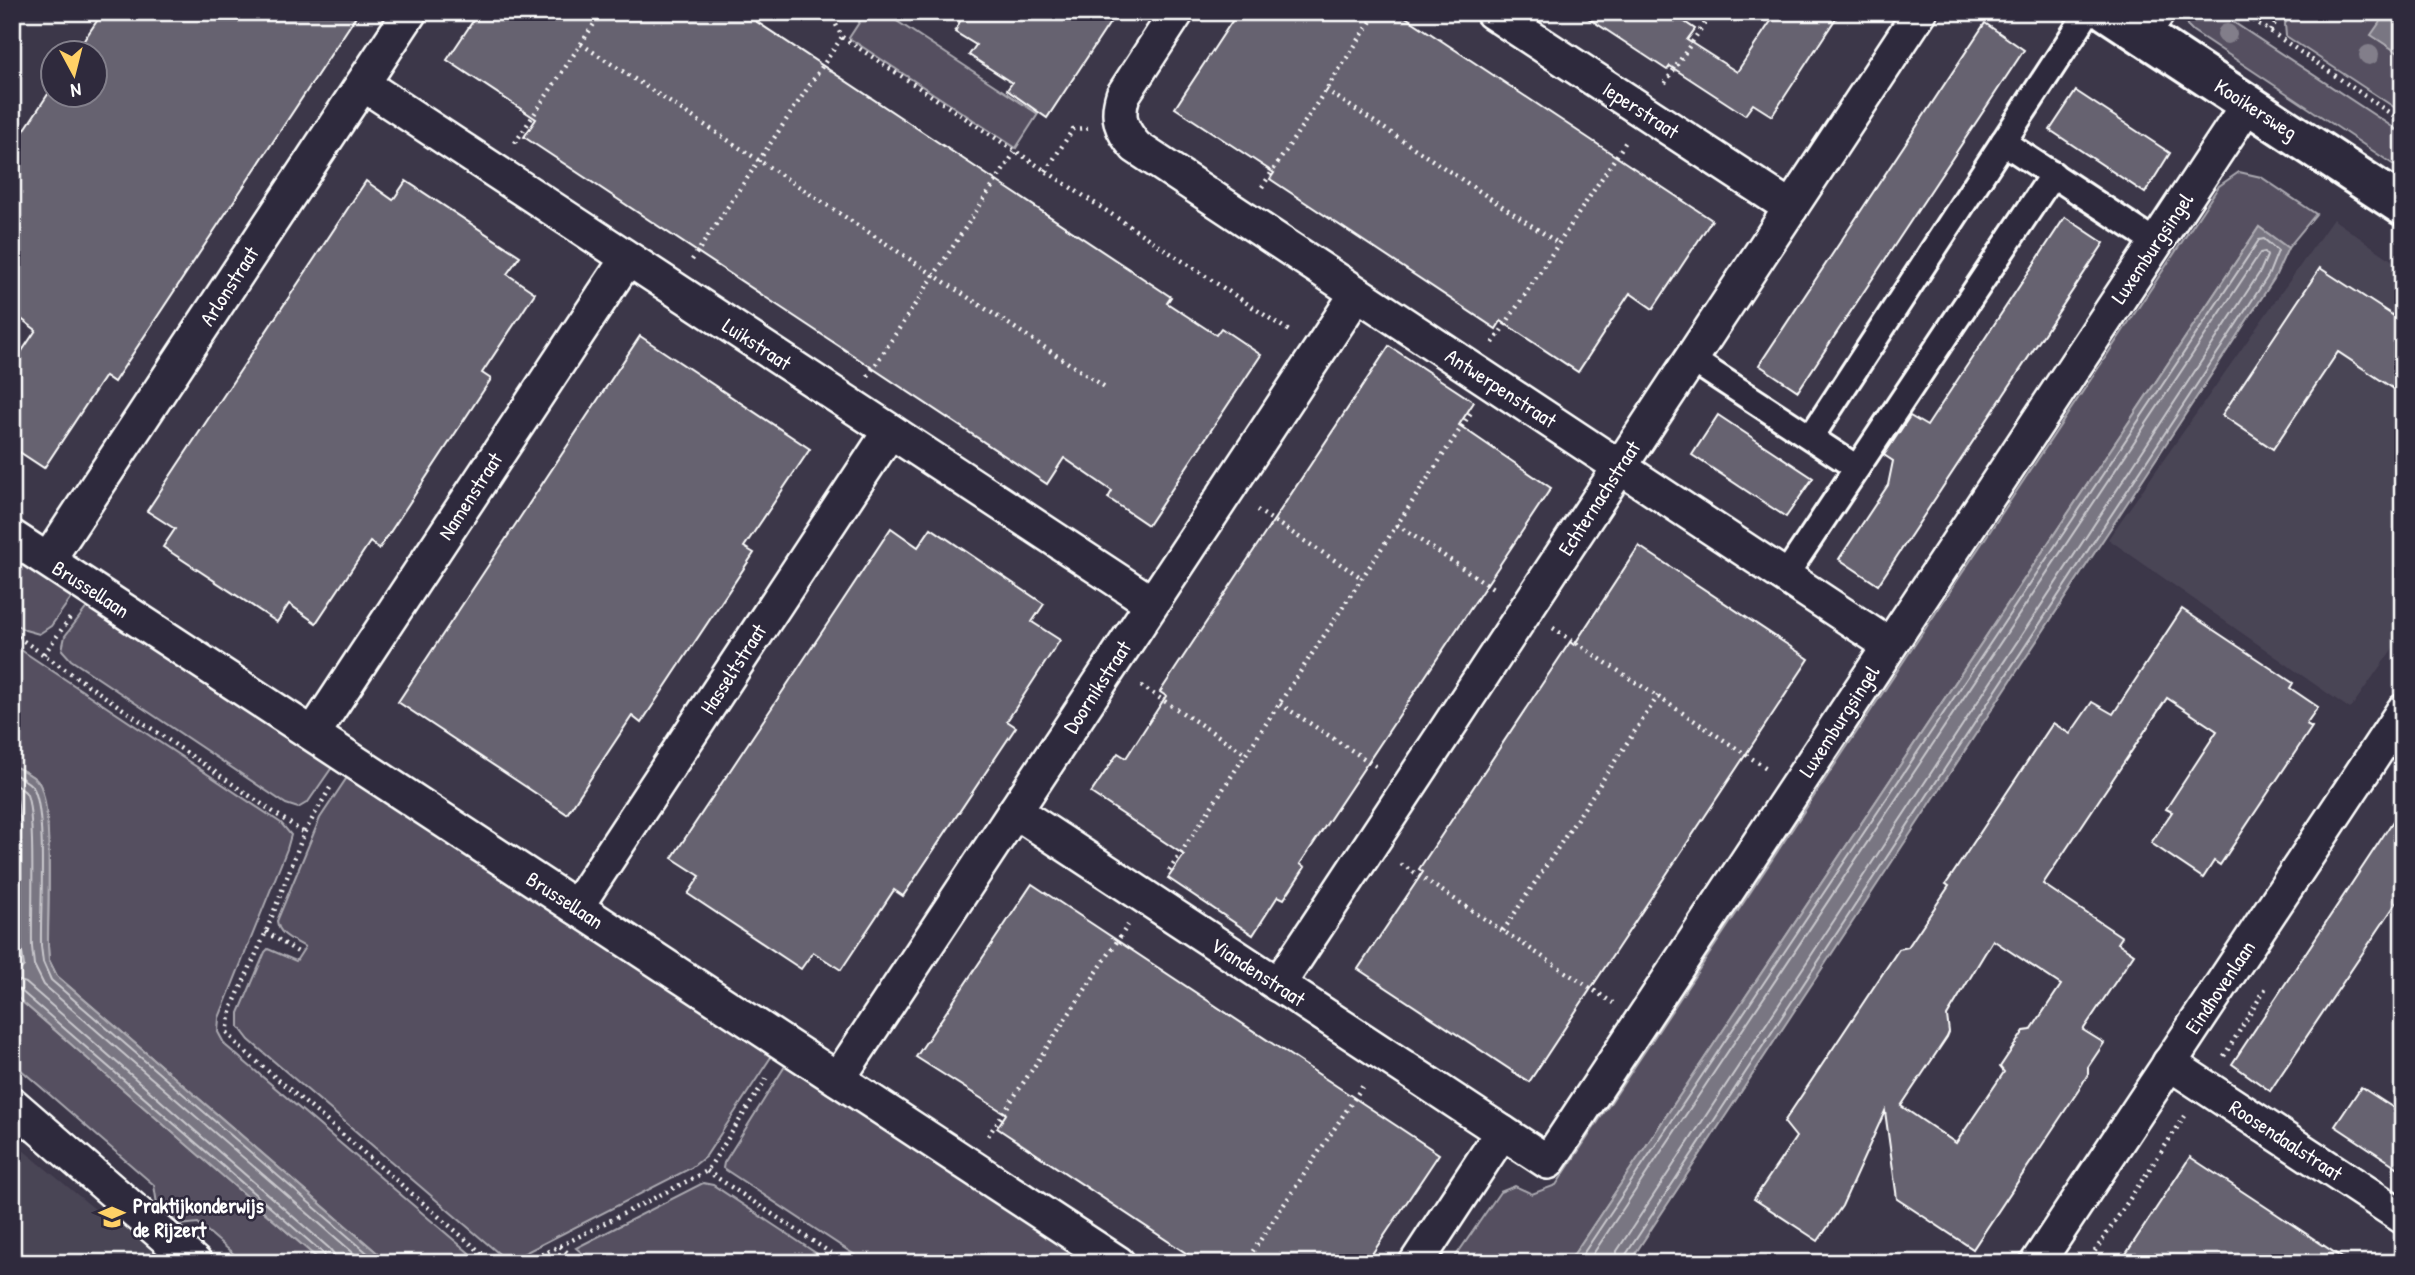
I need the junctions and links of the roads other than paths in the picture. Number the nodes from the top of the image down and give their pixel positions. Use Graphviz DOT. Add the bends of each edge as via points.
graph roads {
  1 [pos="410,12"];
  2 [pos="1177,12"];
  3 [pos="1492,12"];
  4 [pos="1920,12"];
  5 [pos="2088,12"];
  6 [pos="2108,12"];
  7 [pos="2150,23"];
  8 [pos="362,84"];
  9 [pos="2248,104"];
  10 [pos="2003,142"];
  11 [pos="2053,174"];
  12 [pos="2403,206"];
  13 [pos="1791,208"];
  14 [pos="2155,242"];
  15 [pos="627,259"];
  16 [pos="1356,295"];
  17 [pos="1691,359"];
  18 [pos="890,431"];
  19 [pos="1811,437"];
  20 [pos="1620,466"];
  21 [pos="1857,468"];
  22 [pos="12,537"];
  23 [pos="48,560"];
  24 [pos="1785,576"];
  25 [pos="1152,603"];
  26 [pos="1889,645"];
  27 [pos="2403,711"];
  28 [pos="313,734"];
  29 [pos="1014,811"];
  30 [pos="576,907"];
  31 [pos="1278,985"];
  32 [pos="2169,1063"];
  33 [pos="838,1079"];
  34 [pos="12,1104"];
  35 [pos="1502,1132"];
  36 [pos="2403,1217"];
  37 [pos="195,1263"];
  38 [pos="1118,1263"];
  39 [pos="1416,1263"];
  40 [pos="2037,1263"];
  1 -- 8 [label="street, Arlonstraat"];
  2 -- 16 [label="street, Antwerpenstraat" via="1123,95 1120,124 1126,136"];
  3 -- 13 [label="street, Ieperstraat"];
  4 -- 13 [label="street, Echternachstraat"];
  5 -- 10 [label="street"];
  6 -- 7 [label="street, Kooikersweg"];
  7 -- 9 [label="street, Kooikersweg"];
  8 -- 15 [label="street, Luikstraat"];
  8 -- 23 [label="street, Arlonstraat"];
  9 -- 12 [label="street, Kooikersweg"];
  9 -- 14 [label="street, Luxemburgsingel"];
  10 -- 11 [label="street"];
  10 -- 19 [label="street"];
  11 -- 14 [label="street"];
  11 -- 21 [label="street"];
  13 -- 17 [label="street, Echternachstraat"];
  14 -- 26 [label="street, Luxemburgsingel"];
  15 -- 18 [label="street, Luikstraat"];
  15 -- 28 [label="street, Namenstraat"];
  16 -- 20 [label="street, Antwerpenstraat"];
  16 -- 25 [label="street, Doornikstraat"];
  17 -- 19 [label="street"];
  17 -- 20 [label="street, Echternachstraat"];
  18 -- 25 [label="street, Luikstraat"];
  18 -- 30 [label="street, Hasseltstraat"];
  19 -- 21 [label="street"];
  20 -- 24 [label="street, Antwerpenstraat"];
  20 -- 31 [label="street, Echternachstraat"];
  21 -- 24 [label="street"];
  22 -- 23 [label="street, Brussellaan"];
  23 -- 28 [label="street, Brussellaan"];
  24 -- 26 [label="street, Antwerpenstraat"];
  25 -- 29 [label="street, Doornikstraat"];
  26 -- 35 [label="street, Luxemburgsingel" via="1548,1162"];
  27 -- 32 [label="street, Eindhovenlaan"];
  28 -- 30 [label="street, Brussellaan"];
  29 -- 31 [label="street, Viandenstraat"];
  29 -- 33 [label="street, Doornikstraat"];
  30 -- 33 [label="street, Brussellaan"];
  31 -- 35 [label="street, Viandenstraat"];
  32 -- 36 [label="street, Roosendaalstraat"];
  32 -- 40 [label="street, Eindhovenlaan"];
  33 -- 38 [label="street, Brussellaan"];
  34 -- 37 [label="street"];
  35 -- 39 [label="street"];
}
